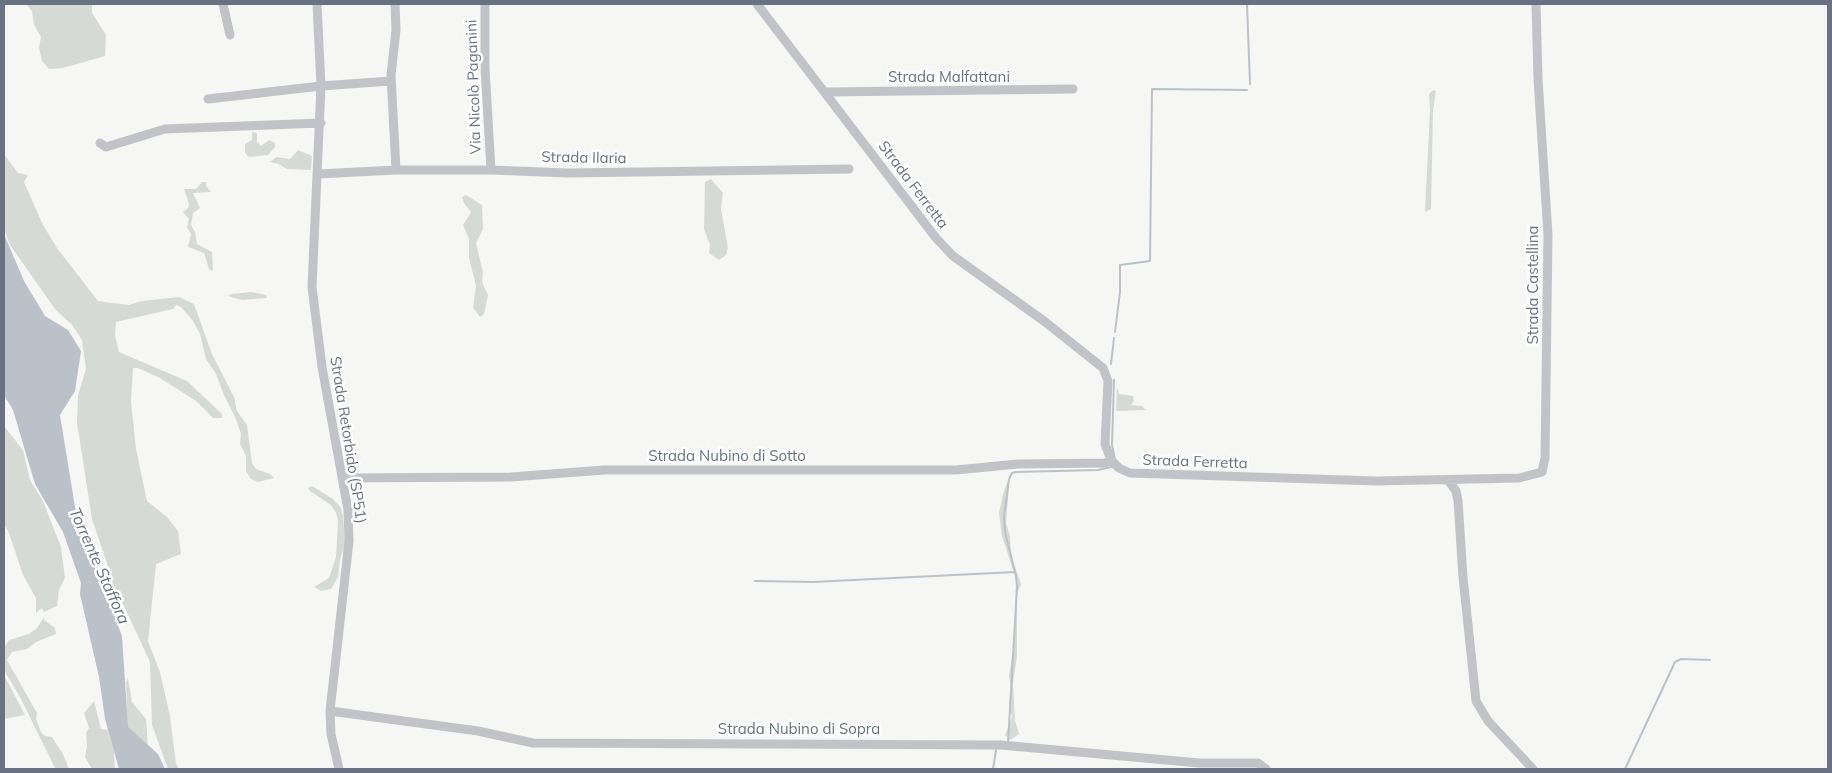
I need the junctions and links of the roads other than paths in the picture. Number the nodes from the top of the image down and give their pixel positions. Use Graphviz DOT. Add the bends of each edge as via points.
graph roads {
  1 [pos="223,4"];
  2 [pos="309,4"];
  3 [pos="395,4"];
  4 [pos="485,4"];
  5 [pos="757,4"];
  6 [pos="1536,4"];
  7 [pos="317,7"];
  8 [pos="230,35"];
  9 [pos="391,81"];
  10 [pos="321,86"];
  11 [pos="1073,89"];
  12 [pos="826,92"];
  13 [pos="208,98"];
  14 [pos="321,123"];
  15 [pos="100,143"];
  16 [pos="396,170"];
  17 [pos="492,170"];
  18 [pos="849,170"];
  19 [pos="318,174"];
  20 [pos="1111,460"];
  21 [pos="342,478"];
  22 [pos="1448,480"];
  23 [pos="1466,480"];
  24 [pos="1456,491"];
  25 [pos="330,711"];
  26 [pos="1218,766"];
  27 [pos="339,769"];
  28 [pos="1266,769"];
  29 [pos="1533,769"];
  1 -- 8 [label="street"];
  2 -- 7 [label="street"];
  3 -- 9 [label="street"];
  4 -- 17 [label="street, Via Nicolò Paganini"];
  5 -- 12 [label="street, Strada Ferretta"];
  6 -- 23 [label="street, Strada Castellina" via="1548,235 1545,458 1542,472 1532,476"];
  7 -- 10 [label="street, Strada Retorbido (SP51)"];
  9 -- 10 [label="street"];
  9 -- 16 [label="street"];
  10 -- 13 [label="street"];
  10 -- 14 [label="street, Strada Retorbido (SP51)"];
  11 -- 12 [label="street, Strada Malfattani"];
  12 -- 20 [label="street, Strada Ferretta" via="947,250 1103,368 1108,381 1106,444"];
  14 -- 15 [label="street" via="165,129 106,147"];
  14 -- 19 [label="street, Strada Retorbido (SP51)"];
  16 -- 17 [label="street, Strada Ilaria"];
  16 -- 19 [label="street, Strada Ilaria"];
  17 -- 18 [label="street, Strada Ilaria" via="568,173"];
  19 -- 21 [label="street, Strada Retorbido (SP51)" via="312,288"];
  20 -- 21 [label="street, Strada Nubino di Sotto" via="1105,463 1018,464 956,470 604,470 511,477"];
  20 -- 22 [label="street, Strada Ferretta" via="1130,473 1360,481"];
  21 -- 25 [label="street, Strada Retorbido (SP51)" via="349,541"];
  22 -- 23 [label="street, Strada Castellina"];
  22 -- 24 [label="street"];
  23 -- 24 [label="street" via="1458,484"];
  24 -- 29 [label="street" via="1476,701 1488,721"];
  25 -- 26 [label="street, Strada Nubino di Sopra" via="533,742 966,744 1047,748"];
  25 -- 27 [label="street, Strada Retorbido (SP51)" via="331,734"];
  26 -- 28 [label="street, Strada Nubino di Sopra" via="1258,763"];
}
